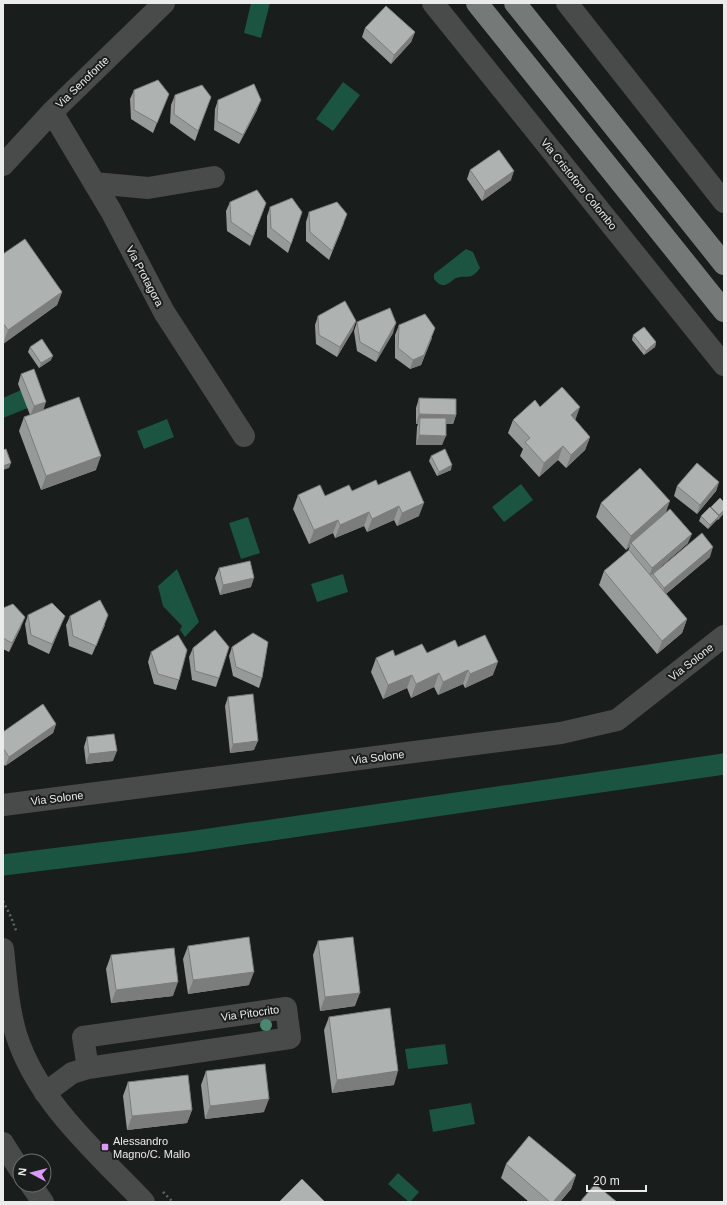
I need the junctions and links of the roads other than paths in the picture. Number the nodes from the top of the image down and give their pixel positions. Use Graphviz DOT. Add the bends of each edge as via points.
graph roads {
  1 [pos="164,3"];
  2 [pos="433,3"];
  3 [pos="477,3"];
  4 [pos="515,3"];
  5 [pos="567,3"];
  6 [pos="52,112"];
  7 [pos="3,165"];
  8 [pos="214,177"];
  9 [pos="94,183"];
  10 [pos="724,202"];
  11 [pos="724,264"];
  12 [pos="724,311"];
  13 [pos="724,365"];
  14 [pos="244,436"];
  15 [pos="724,636"];
  16 [pos="3,805"];
  17 [pos="3,949"];
  18 [pos="88,1068"];
  19 [pos="45,1093"];
  20 [pos="3,1143"];
  21 [pos="12,1157"];
  22 [pos="37,1193"];
  23 [pos="43,1202"];
  24 [pos="144,1202"];
  1 -- 6 [label="street, Via Senofonte"];
  2 -- 13 [label="street, Via Cristoforo Colombo"];
  3 -- 12 [label="main road"];
  4 -- 11 [label="main road"];
  5 -- 10 [label="street"];
  6 -- 7 [label="street, Via Senofonte"];
  6 -- 9 [label="street, Via Protagora"];
  8 -- 9 [label="street" via="148,188"];
  9 -- 14 [label="street, Via Protagora" via="164,312"];
  15 -- 16 [label="street, Via Solone" via="617,720 561,733"];
  17 -- 19 [label="street" via="16,1033 29,1066"];
  18 -- 18 [label="street, Via Pitocrito" via="290,1038 286,1008 83,1037"];
  18 -- 19 [label="street, Via Pitocrito" via="72,1073"];
  19 -- 24 [label="street" via="60,1113"];
  20 -- 21 [label="street"];
  22 -- 23 [label="street"];
}
